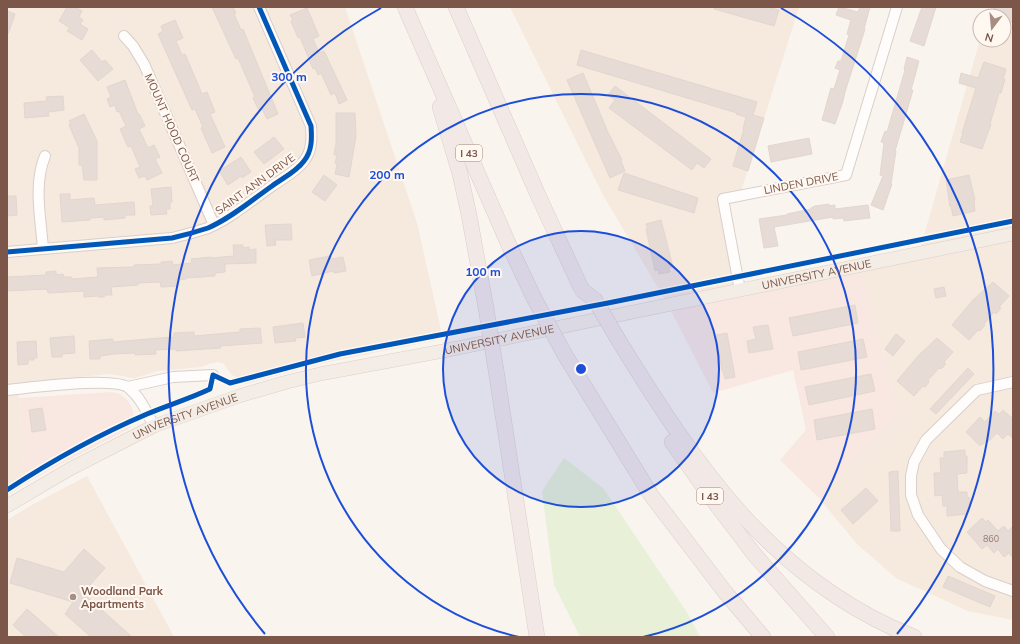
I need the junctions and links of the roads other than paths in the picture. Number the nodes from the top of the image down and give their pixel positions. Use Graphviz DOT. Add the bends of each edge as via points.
graph roads {
  1 [pos="259,7"];
  2 [pos="405,7"];
  3 [pos="456,7"];
  4 [pos="896,7"];
  5 [pos="124,36"];
  6 [pos="435,74"];
  7 [pos="45,156"];
  8 [pos="214,225"];
  9 [pos="1013,234"];
  10 [pos="43,249"];
  11 [pos="7,252"];
  12 [pos="740,290"];
  13 [pos="615,342"];
  14 [pos="213,375"];
  15 [pos="1013,382"];
  16 [pos="128,387"];
  17 [pos="7,390"];
  18 [pos="154,426"];
  19 [pos="7,506"];
  20 [pos="1013,591"];
  21 [pos="537,637"];
  22 [pos="763,637"];
  23 [pos="827,637"];
  24 [pos="914,637"];
  1 -- 8 [label="street, SAINT ANN DRIVE" via="309,121 311,146 297,168"];
  2 -- 6 [label="highway, I 43"];
  3 -- 13 [label="highway, I 43" via="582,290"];
  4 -- 12 [label="street, LINDEN DRIVE" via="846,174 723,199"];
  5 -- 8 [label="street, MOUNT HOOD COURT" via="144,64"];
  6 -- 21 [label="highway, bridge" via="439,104 460,174 469,215 486,308"];
  6 -- 22 [label="highway, I 43, bridge" via="508,243 565,355 651,495"];
  7 -- 10 [label="street" via="38,188"];
  8 -- 10 [label="street, SAINT ANN DRIVE" via="192,234 172,238"];
  9 -- 12 [label="main road, UNIVERSITY AVENUE"];
  10 -- 11 [label="street, SAINT ANN DRIVE"];
  12 -- 18 [label="main road, UNIVERSITY AVENUE" via="320,374 239,396"];
  13 -- 23 [label="highway, I 43" via="648,406 710,496 754,554"];
  13 -- 24 [label="highway" via="714,482 754,529 787,560 834,594 873,618"];
  14 -- 16 [label="street" via="173,378"];
  15 -- 20 [label="street" via="977,390 926,440 914,462 911,495 918,515 941,549 960,567 985,581"];
  16 -- 17 [label="street" via="94,383"];
  16 -- 18 [label="street" via="141,402"];
  18 -- 19 [label="main road, UNIVERSITY AVENUE" via="70,469"];
}
